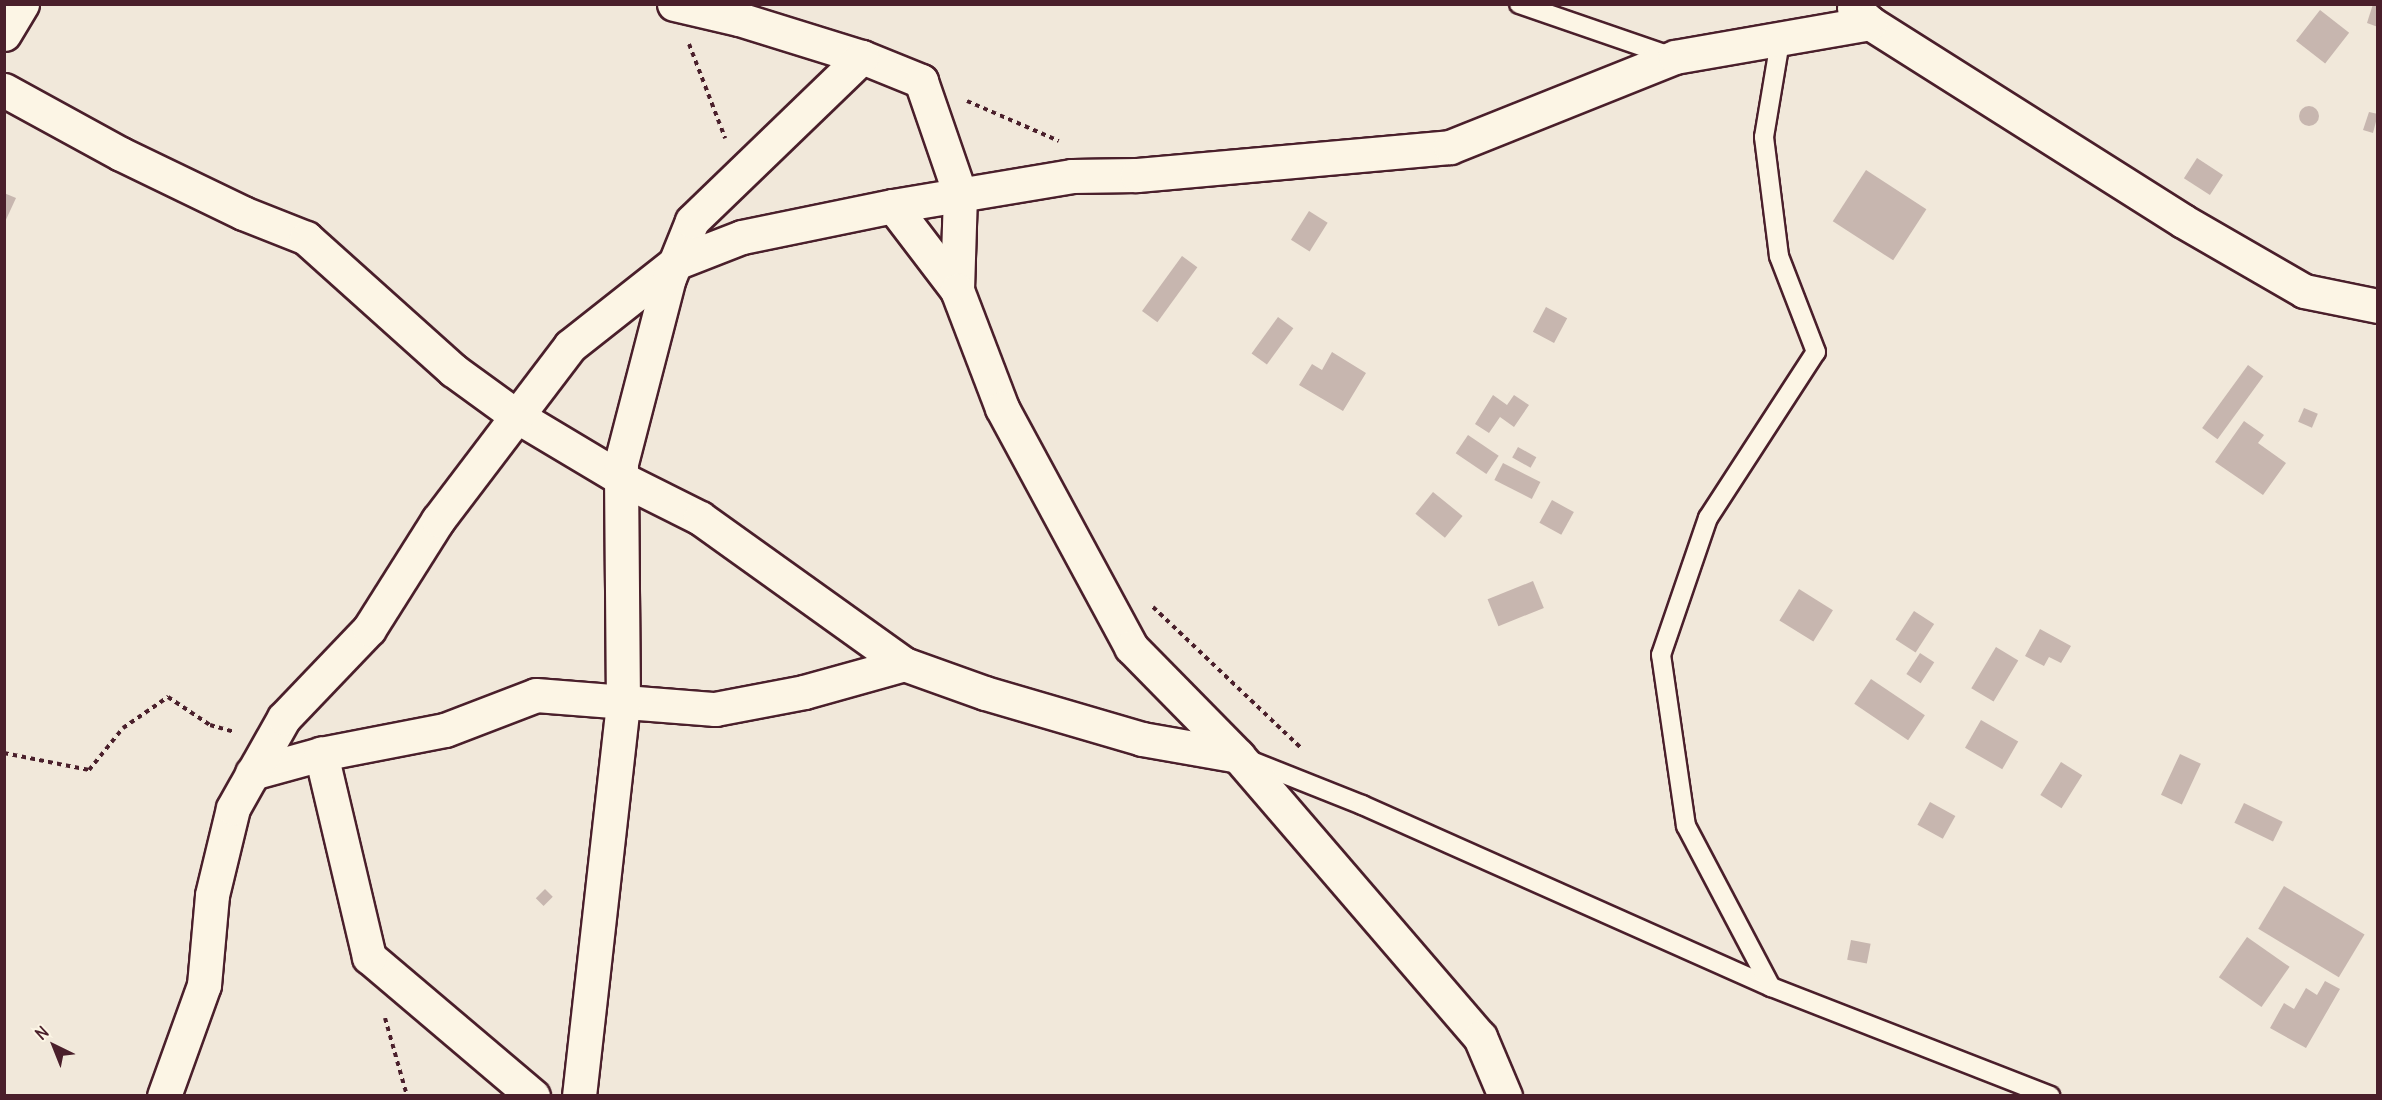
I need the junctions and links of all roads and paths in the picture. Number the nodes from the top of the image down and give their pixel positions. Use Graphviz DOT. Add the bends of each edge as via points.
graph roads {
  1 [pos="22,4"];
  2 [pos="1519,4"];
  3 [pos="675,5"];
  4 [pos="746,12"];
  5 [pos="1860,14"];
  6 [pos="4,34"];
  7 [pos="1781,35"];
  8 [pos="862,57"];
  9 [pos="1675,57"];
  10 [pos="921,81"];
  11 [pos="4,90"];
  12 [pos="1062,142"];
  13 [pos="728,186"];
  14 [pos="960,195"];
  15 [pos="893,206"];
  16 [pos="675,263"];
  17 [pos="957,290"];
  18 [pos="2378,306"];
  19 [pos="515,415"];
  20 [pos="622,480"];
  21 [pos="1146,601"];
  22 [pos="904,664"];
  23 [pos="622,704"];
  24 [pos="271,741"];
  25 [pos="4,753"];
  26 [pos="321,754"];
  27 [pos="1238,756"];
  28 [pos="1310,756"];
  29 [pos="252,773"];
  30 [pos="1771,987"];
  31 [pos="384,1014"];
  32 [pos="164,1095"];
  33 [pos="407,1095"];
  34 [pos="534,1095"];
  35 [pos="579,1095"];
  36 [pos="1505,1095"];
  37 [pos="2050,1095"];
  1 -- 6 [label="street"];
  2 -- 9 [label="lane"];
  3 -- 4 [label="street"];
  3 -- 13 [label="path" via="725,135"];
  4 -- 8 [label="street"];
  5 -- 7 [label="street"];
  5 -- 18 [label="street" via="2183,221 2304,291"];
  7 -- 9 [label="street"];
  7 -- 30 [label="lane" via="1764,137 1779,256 1816,352 1708,518 1661,655 1686,826"];
  8 -- 10 [label="street"];
  8 -- 13 [label="street"];
  9 -- 14 [label="street" via="1450,147 1137,175 1072,176"];
  10 -- 12 [label="path"];
  10 -- 14 [label="street"];
  11 -- 19 [label="street" via="121,154 243,213 306,238 453,370"];
  13 -- 16 [label="street" via="692,221"];
  14 -- 15 [label="street"];
  14 -- 17 [label="street"];
  15 -- 16 [label="street" via="742,237"];
  15 -- 17 [label="street"];
  16 -- 19 [label="street" via="570,346"];
  16 -- 20 [label="street" via="621,463"];
  17 -- 27 [label="street" via="1002,408 1131,647"];
  19 -- 20 [label="street"];
  19 -- 24 [label="street" via="438,520 369,629 284,718"];
  20 -- 22 [label="street" via="700,518"];
  20 -- 23 [label="street"];
  21 -- 28 [label="path"];
  22 -- 23 [label="street" via="804,692 715,710"];
  22 -- 27 [label="street" via="985,693 1143,739"];
  23 -- 26 [label="street" via="536,695 445,730"];
  23 -- 35 [label="street"];
  24 -- 25 [label="path" via="210,725 168,697 123,728 89,770"];
  24 -- 29 [label="street"];
  26 -- 29 [label="street"];
  26 -- 34 [label="street" via="369,957"];
  27 -- 30 [label="lane" via="1362,805"];
  27 -- 36 [label="street" via="1480,1037"];
  29 -- 32 [label="street" via="233,808 212,895 204,985"];
  30 -- 37 [label="lane"];
  31 -- 33 [label="path"];
}
